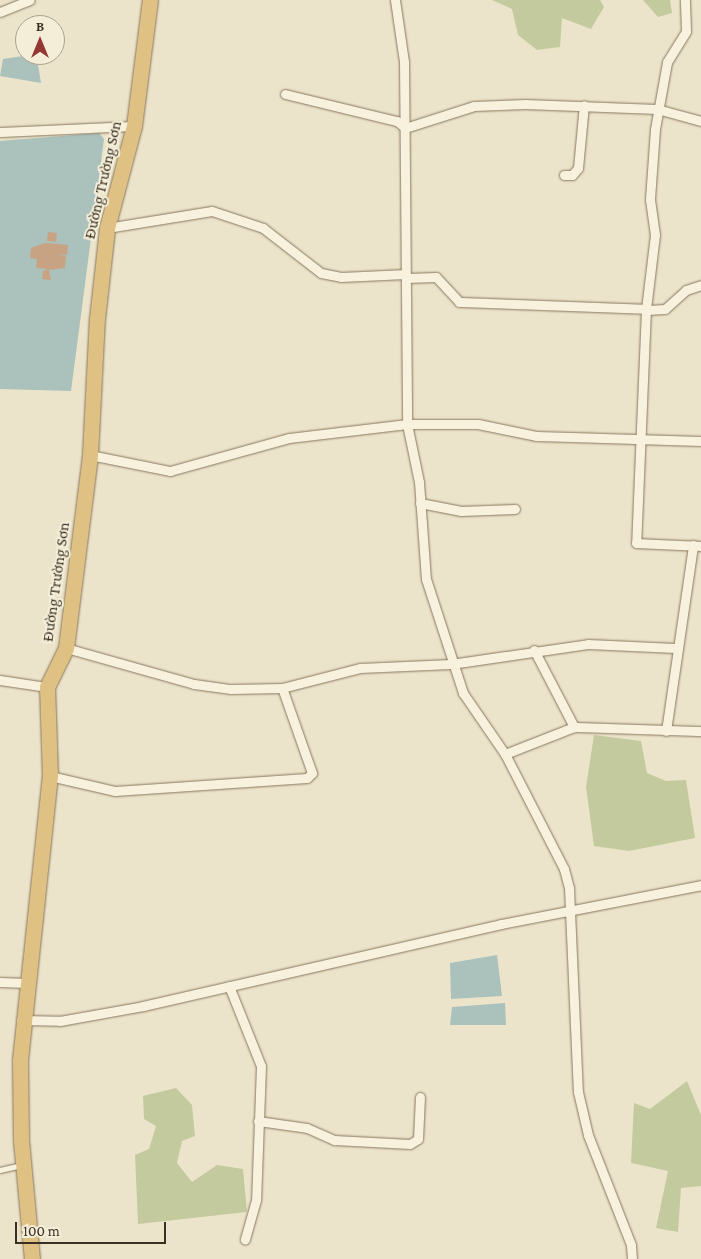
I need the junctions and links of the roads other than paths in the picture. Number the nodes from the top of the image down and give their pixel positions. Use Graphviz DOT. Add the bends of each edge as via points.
graph roads {
  1 [pos="30,0"];
  2 [pos="150,0"];
  3 [pos="395,0"];
  4 [pos="684,0"];
  5 [pos="0,12"];
  6 [pos="284,94"];
  7 [pos="584,106"];
  8 [pos="657,110"];
  9 [pos="701,121"];
  10 [pos="134,126"];
  11 [pos="405,128"];
  12 [pos="0,132"];
  13 [pos="564,175"];
  14 [pos="107,228"];
  15 [pos="406,276"];
  16 [pos="701,285"];
  17 [pos="646,310"];
  18 [pos="407,424"];
  19 [pos="643,437"];
  20 [pos="701,441"];
  21 [pos="90,454"];
  22 [pos="420,503"];
  23 [pos="515,509"];
  24 [pos="697,546"];
  25 [pos="66,648"];
  26 [pos="675,648"];
  27 [pos="534,650"];
  28 [pos="451,664"];
  29 [pos="0,680"];
  30 [pos="47,687"];
  31 [pos="282,688"];
  32 [pos="574,727"];
  33 [pos="666,731"];
  34 [pos="701,731"];
  35 [pos="505,754"];
  36 [pos="50,776"];
  37 [pos="701,884"];
  38 [pos="570,910"];
  39 [pos="0,982"];
  40 [pos="26,983"];
  41 [pos="229,986"];
  42 [pos="21,1020"];
  43 [pos="420,1096"];
  44 [pos="258,1121"];
  45 [pos="23,1165"];
  46 [pos="0,1170"];
  47 [pos="245,1238"];
  48 [pos="32,1259"];
  49 [pos="632,1259"];
  1 -- 5 [label="street"];
  2 -- 10 [label="highway, Đường Trường Sơn"];
  3 -- 11 [label="street" via="404,62"];
  4 -- 8 [label="street" via="686,31 667,62"];
  6 -- 11 [label="street" via="397,121"];
  7 -- 8 [label="street"];
  7 -- 11 [label="street" via="474,106"];
  7 -- 13 [label="street" via="578,168 572,175"];
  8 -- 9 [label="street"];
  8 -- 17 [label="street" via="650,198 655,236"];
  10 -- 12 [label="street"];
  10 -- 14 [label="highway, Đường Trường Sơn"];
  11 -- 15 [label="street"];
  14 -- 15 [label="street" via="212,211 263,228 321,273 342,277"];
  14 -- 21 [label="highway, Đường Trường Sơn" via="96,319"];
  15 -- 17 [label="street" via="436,277 459,302"];
  15 -- 18 [label="street"];
  16 -- 17 [label="street" via="686,290 665,309"];
  17 -- 19 [label="street"];
  18 -- 19 [label="street" via="478,424 536,436"];
  18 -- 21 [label="street" via="289,438 170,471"];
  18 -- 22 [label="street"];
  19 -- 20 [label="street"];
  19 -- 24 [label="street" via="636,543"];
  21 -- 25 [label="highway, Đường Trường Sơn"];
  22 -- 23 [label="street" via="461,511"];
  22 -- 28 [label="street" via="426,579"];
  24 -- 26 [label="street"];
  25 -- 30 [label="highway, Đường Trường Sơn"];
  25 -- 31 [label="street" via="194,684 230,689"];
  26 -- 27 [label="street" via="588,644"];
  26 -- 33 [label="street"];
  27 -- 28 [label="street"];
  27 -- 32 [label="street"];
  28 -- 31 [label="street" via="360,668"];
  28 -- 35 [label="street" via="462,693"];
  29 -- 30 [label="street"];
  30 -- 36 [label="highway, Đường Trường Sơn"];
  31 -- 36 [label="street" via="312,773 307,778 115,791"];
  32 -- 33 [label="street"];
  32 -- 35 [label="street"];
  33 -- 34 [label="street"];
  35 -- 38 [label="street" via="564,869"];
  36 -- 40 [label="highway, Đường Trường Sơn"];
  37 -- 38 [label="street"];
  38 -- 41 [label="street"];
  38 -- 49 [label="street" via="578,1092 588,1135 631,1245"];
  39 -- 40 [label="street"];
  40 -- 42 [label="highway, Đường Trường Sơn"];
  41 -- 42 [label="street" via="60,1021"];
  41 -- 44 [label="street" via="261,1066"];
  42 -- 45 [label="highway, Đường Trường Sơn"];
  43 -- 44 [label="street" via="418,1140 410,1144 334,1140 306,1128"];
  44 -- 47 [label="street" via="256,1200"];
  45 -- 46 [label="lane"];
  45 -- 48 [label="highway, Đường Trường Sơn"];
}
